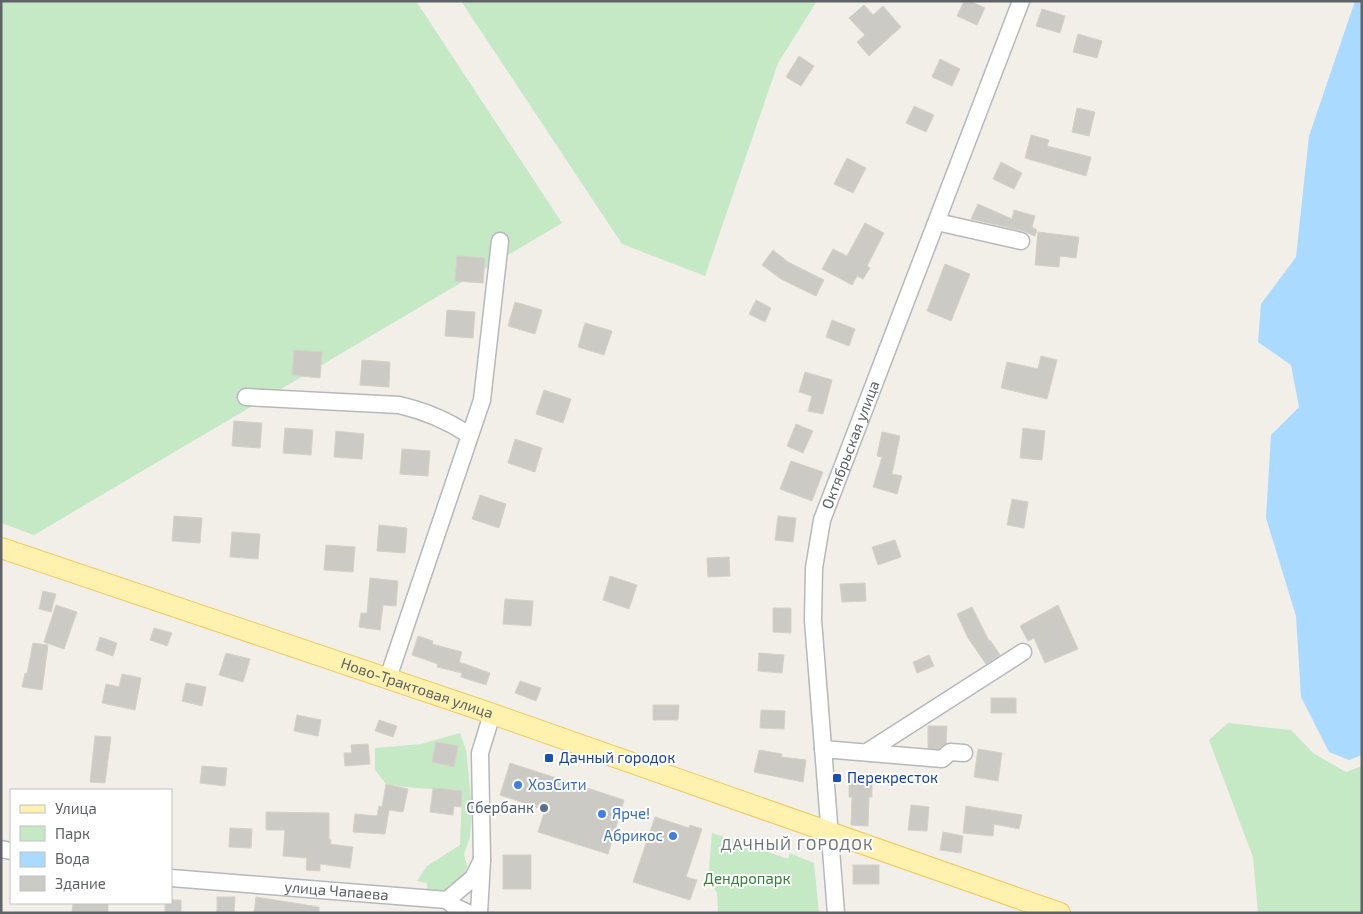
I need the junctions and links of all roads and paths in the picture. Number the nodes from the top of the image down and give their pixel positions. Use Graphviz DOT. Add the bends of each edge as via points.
graph roads {
  1 [pos="1021,1"];
  2 [pos="937,222"];
  3 [pos="500,241"];
  4 [pos="1021,241"];
  5 [pos="246,397"];
  6 [pos="469,435"];
  7 [pos="1,548"];
  8 [pos="1023,652"];
  9 [pos="388,678"];
  10 [pos="492,714"];
  11 [pos="823,749"];
  12 [pos="867,752"];
  13 [pos="964,753"];
  14 [pos="831,831"];
  15 [pos="482,860"];
  16 [pos="172,878"];
  17 [pos="447,900"];
  18 [pos="468,913"];
  19 [pos="479,913"];
  20 [pos="836,913"];
  21 [pos="1060,913"];
  1 -- 2 [label="street, Октябрьская улица"];
  2 -- 4 [label="street"];
  2 -- 11 [label="street, Октябрьская улица" via="822,520 814,568 813,620"];
  3 -- 6 [label="street" via="482,400"];
  5 -- 6 [label="street" via="399,405 448,421"];
  6 -- 9 [label="street"];
  7 -- 9 [label="main road, Ново-Трактовая улица"];
  8 -- 12 [label="street"];
  9 -- 10 [label="main road, Ново-Трактовая улица"];
  10 -- 14 [label="main road, Ново-Трактовая улица"];
  10 -- 15 [label="street" via="480,753"];
  11 -- 12 [label="street"];
  11 -- 14 [label="street, Октябрьская улица"];
  12 -- 13 [label="street" via="942,758 950,752"];
  14 -- 20 [label="street, Октябрьская улица"];
  14 -- 21 [label="main road, Ново-Трактовая улица"];
  15 -- 17 [label="street" via="473,878"];
  15 -- 19 [label="street"];
  16 -- 17 [label="street, улица Чапаева"];
  17 -- 18 [label="street"];
}
